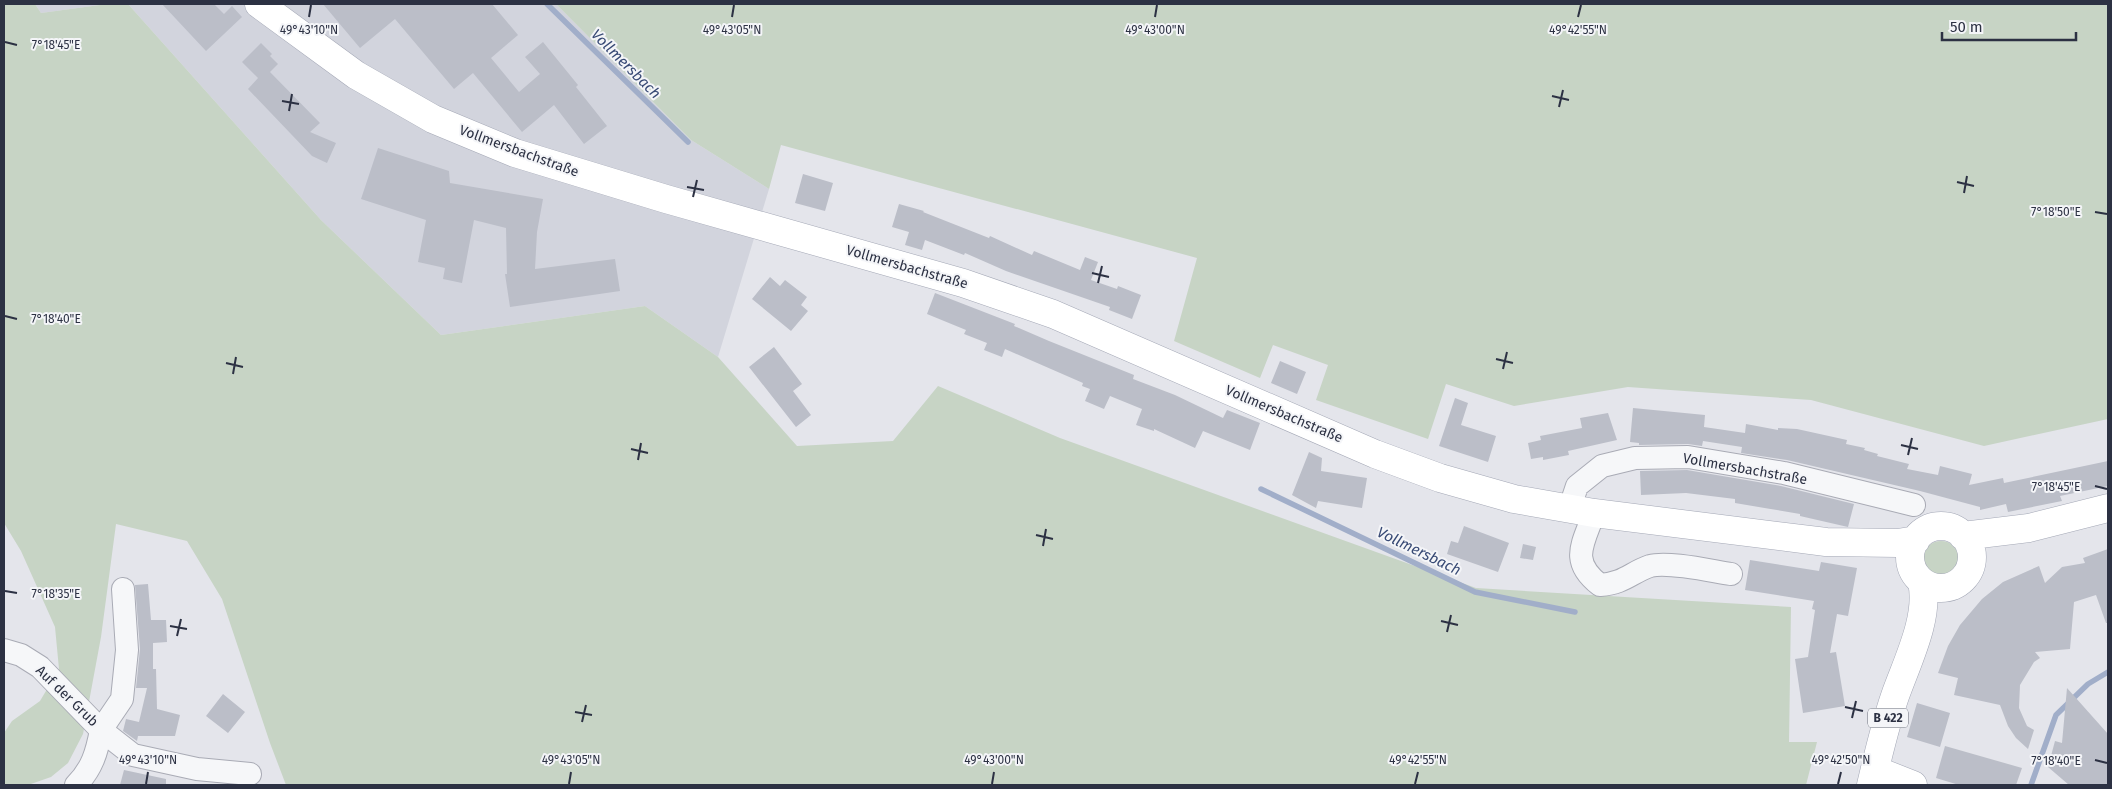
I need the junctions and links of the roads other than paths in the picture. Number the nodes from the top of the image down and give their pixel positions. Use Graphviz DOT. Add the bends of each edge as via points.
graph roads {
  1 [pos="259,4"];
  2 [pos="1914,505"];
  3 [pos="2108,508"];
  4 [pos="1581,512"];
  5 [pos="2029,528"];
  6 [pos="1964,536"];
  7 [pos="1917,563"];
  8 [pos="1731,574"];
  9 [pos="1961,576"];
  10 [pos="123,589"];
  11 [pos="4,650"];
  12 [pos="1907,666"];
  13 [pos="101,730"];
  14 [pos="250,774"];
  15 [pos="1873,778"];
  16 [pos="76,785"];
  17 [pos="1913,785"];
  1 -- 4 [label="main road, Vollmersbachstraße" via="356,75 433,119 515,152 666,199 963,283 1054,314 1376,454 1440,478 1514,499"];
  2 -- 4 [label="street, Vollmersbachstraße" via="1784,473 1688,457 1635,458 1602,466 1578,486"];
  3 -- 5 [label="main road, B 422"];
  4 -- 7 [label="main road, Vollmersbachstraße" via="1826,542 1898,543"];
  4 -- 8 [label="street" via="1582,565 1600,585 1614,584 1651,566 1667,565"];
  5 -- 6 [label="main road, B 422"];
  5 -- 9 [label="main road, B 422" via="1990,549"];
  6 -- 7 [label="main road, B 422" via="1952,529 1939,527 1926,531"];
  6 -- 9 [label="main road" via="1970,548"];
  7 -- 9 [label="main road" via="1934,587"];
  7 -- 12 [label="main road, B 422" via="1924,606"];
  9 -- 12 [label="main road, B 422"];
  10 -- 13 [label="street" via="127,650 122,699"];
  11 -- 13 [label="street, Auf der Grub" via="40,667"];
  12 -- 15 [label="main road, B 422"];
  13 -- 14 [label="street" via="133,755 196,769"];
  13 -- 16 [label="street, Auf der Grub" via="94,759 87,774"];
  15 -- 17 [label="main road, B 422"];
}
